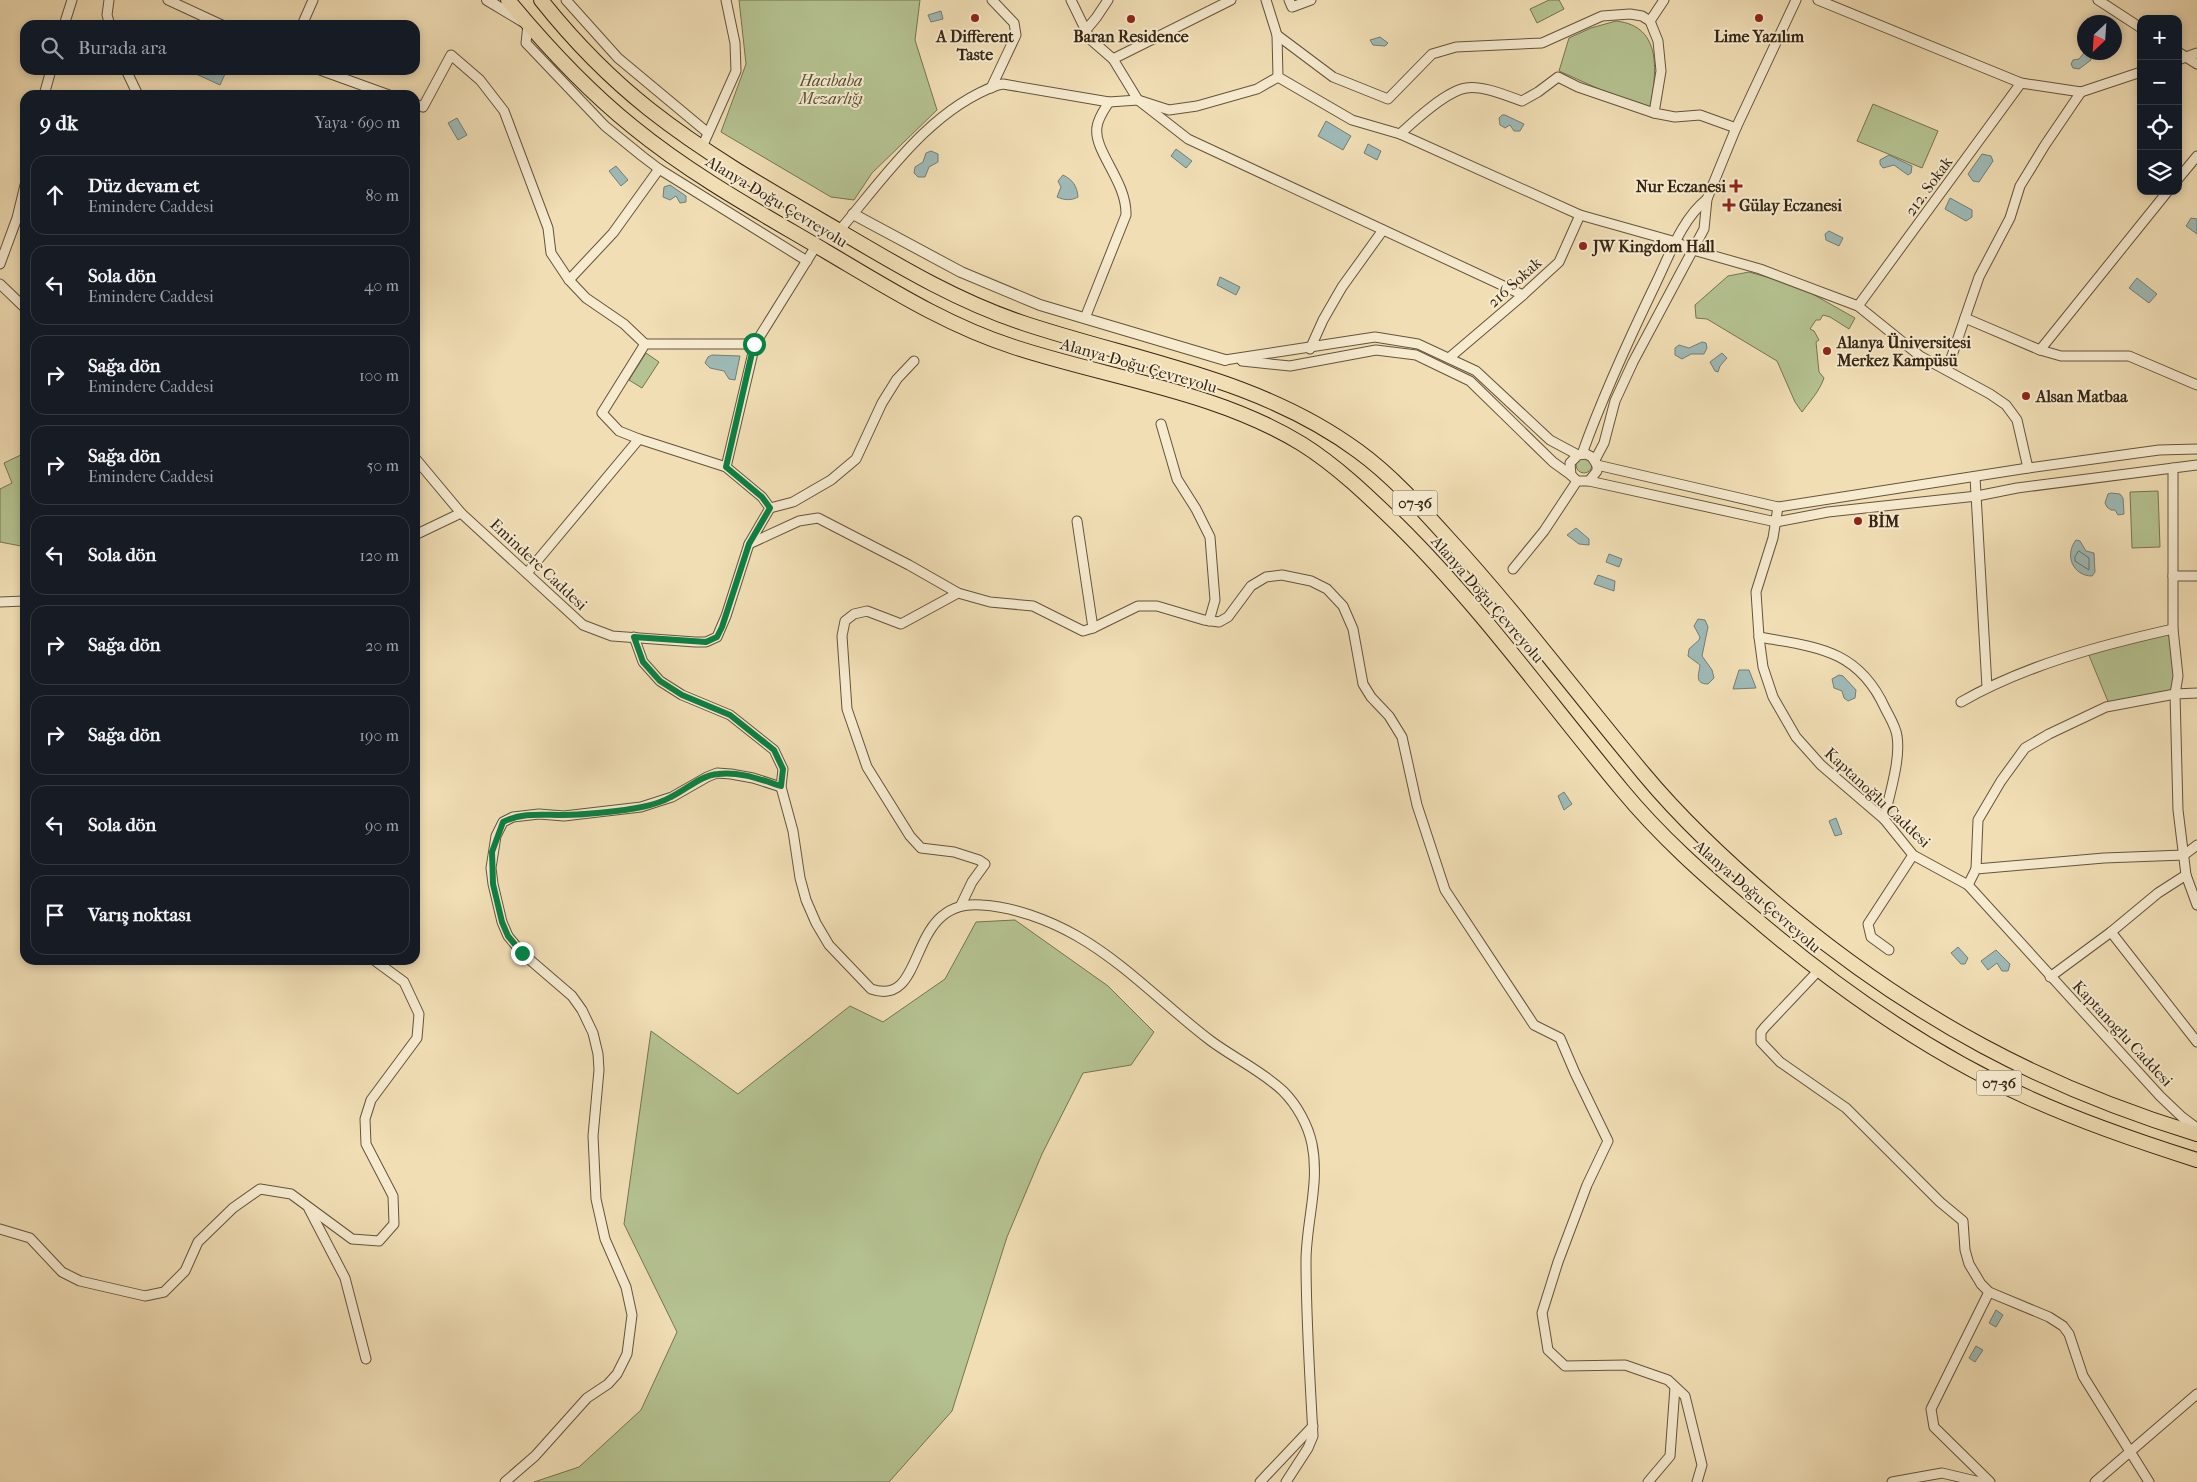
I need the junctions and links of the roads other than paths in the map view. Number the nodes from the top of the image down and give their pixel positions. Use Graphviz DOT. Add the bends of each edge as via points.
graph roads {
  1 [pos="72,0"];
  2 [pos="109,0"];
  3 [pos="168,0"];
  4 [pos="313,0"];
  5 [pos="487,0"];
  6 [pos="508,0"];
  7 [pos="540,0"];
  8 [pos="566,0"];
  9 [pos="726,0"];
  10 [pos="992,0"];
  11 [pos="1071,0"];
  12 [pos="1108,0"];
  13 [pos="1231,0"];
  14 [pos="1266,0"];
  15 [pos="1289,0"];
  16 [pos="1311,0"];
  17 [pos="1664,0"];
  18 [pos="1796,0"];
  19 [pos="1818,0"];
  20 [pos="2098,0"];
  21 [pos="66,20"];
  22 [pos="108,20"];
  23 [pos="211,20"];
  24 [pos="304,20"];
  25 [pos="1650,21"];
  26 [pos="528,25"];
  27 [pos="2137,25"];
  28 [pos="1085,31"];
  29 [pos="1277,36"];
  30 [pos="2197,53"];
  31 [pos="2182,58"];
  32 [pos="1113,59"];
  33 [pos="2197,64"];
  34 [pos="2137,73"];
  35 [pos="50,75"];
  36 [pos="128,75"];
  37 [pos="334,75"];
  38 [pos="1278,77"];
  39 [pos="2021,83"];
  40 [pos="991,88"];
  41 [pos="45,90"];
  42 [pos="136,90"];
  43 [pos="375,90"];
  44 [pos="2081,92"];
  45 [pos="1138,100"];
  46 [pos="1109,102"];
  47 [pos="420,106"];
  48 [pos="1654,113"];
  49 [pos="1736,128"];
  50 [pos="708,133"];
  51 [pos="1400,134"];
  52 [pos="702,147"];
  53 [pos="2197,156"];
  54 [pos="659,169"];
  55 [pos="2182,174"];
  56 [pos="2165,195"];
  57 [pos="1707,199"];
  58 [pos="20,203"];
  59 [pos="853,214"];
  60 [pos="1580,215"];
  61 [pos="1383,230"];
  62 [pos="839,231"];
  63 [pos="1676,242"];
  64 [pos="816,246"];
  65 [pos="1693,250"];
  66 [pos="807,261"];
  67 [pos="0,264"];
  68 [pos="569,280"];
  69 [pos="0,284"];
  70 [pos="1523,296"];
  71 [pos="20,303"];
  72 [pos="1858,306"];
  73 [pos="1085,318"];
  74 [pos="1965,318"];
  75 [pos="645,344"];
  76 [pos="754,344"];
  77 [pos="1310,348"];
  78 [pos="2040,350"];
  79 [pos="1449,358"];
  80 [pos="1225,360"];
  81 [pos="914,361"];
  82 [pos="1946,370"];
  83 [pos="2197,385"];
  84 [pos="1161,424"];
  85 [pos="639,438"];
  86 [pos="2197,449"];
  87 [pos="1580,454"];
  88 [pos="1596,462"];
  89 [pos="420,464"];
  90 [pos="2197,465"];
  91 [pos="726,467"];
  92 [pos="2028,468"];
  93 [pos="2173,468"];
  94 [pos="1975,477"];
  95 [pos="1574,478"];
  96 [pos="1589,481"];
  97 [pos="1977,496"];
  98 [pos="1778,507"];
  99 [pos="770,508"];
  100 [pos="461,512"];
  101 [pos="1077,521"];
  102 [pos="1776,522"];
  103 [pos="420,532"];
  104 [pos="749,544"];
  105 [pos="1513,569"];
  106 [pos="527,573"];
  107 [pos="2173,576"];
  108 [pos="2197,576"];
  109 [pos="958,593"];
  110 [pos="20,601"];
  111 [pos="0,602"];
  112 [pos="1209,621"];
  113 [pos="1093,628"];
  114 [pos="2173,629"];
  115 [pos="634,637"];
  116 [pos="1759,637"];
  117 [pos="1987,687"];
  118 [pos="2197,693"];
  119 [pos="2175,694"];
  120 [pos="1961,702"];
  121 [pos="781,786"];
  122 [pos="1884,819"];
  123 [pos="2197,845"];
  124 [pos="2184,854"];
  125 [pos="1913,855"];
  126 [pos="1976,869"];
  127 [pos="2186,875"];
  128 [pos="1968,886"];
  129 [pos="961,905"];
  130 [pos="2197,905"];
  131 [pos="2111,932"];
  132 [pos="1889,950"];
  133 [pos="381,965"];
  134 [pos="1818,971"];
  135 [pos="2050,977"];
  136 [pos="2197,1042"];
  137 [pos="2197,1128"];
  138 [pos="2197,1134"];
  139 [pos="2197,1160"];
  140 [pos="307,1206"];
  141 [pos="0,1229"];
  142 [pos="1989,1292"];
  143 [pos="366,1359"];
  144 [pos="1675,1387"];
  145 [pos="2197,1394"];
  146 [pos="1312,1426"];
  147 [pos="2130,1450"];
  148 [pos="505,1482"];
  149 [pos="1260,1482"];
  150 [pos="1286,1482"];
  151 [pos="1648,1482"];
  152 [pos="1697,1482"];
  153 [pos="1892,1482"];
  154 [pos="1980,1482"];
  155 [pos="1990,1482"];
  156 [pos="2095,1482"];
  157 [pos="2149,1482"];
  1 -- 21 [label="street"];
  2 -- 22 [label="street"];
  3 -- 23 [label="street"];
  4 -- 24 [label="street"];
  5 -- 26 [label="street"];
  6 -- 26 [label="highway, Alanya Doğu Çevreyolu / 07-36"];
  7 -- 52 [label="highway, Alanya Doğu Çevreyolu / 07-36" via="624,87"];
  8 -- 50 [label="street" via="618,58"];
  9 -- 50 [label="street" via="736,71"];
  10 -- 40 [label="street" via="1014,23 1016,35"];
  11 -- 28 [label="street"];
  12 -- 28 [label="street"];
  13 -- 32 [label="street"];
  14 -- 29 [label="street"];
  15 -- 16 [label="street" via="1292,7"];
  17 -- 25 [label="street"];
  18 -- 49 [label="street"];
  19 -- 39 [label="street"];
  20 -- 27 [label="street"];
  25 -- 29 [label="street" via="1630,14 1602,16 1542,43 1456,47 1432,54 1388,99 1333,77"];
  25 -- 48 [label="street" via="1655,28 1661,72"];
  26 -- 54 [label="street" via="526,43 605,126"];
  26 -- 64 [label="highway, Alanya Doğu Çevreyolu / 07-36" via="582,81 656,145 703,178"];
  28 -- 32 [label="street"];
  29 -- 38 [label="street"];
  30 -- 31 [label="street"];
  31 -- 33 [label="street"];
  32 -- 45 [label="street"];
  34 -- 44 [label="street"];
  35 -- 41 [label="street"];
  36 -- 42 [label="street"];
  37 -- 43 [label="street"];
  38 -- 45 [label="street" via="1257,89 1197,106 1168,110"];
  38 -- 51 [label="street" via="1352,120"];
  39 -- 44 [label="street"];
  39 -- 72 [label="street, 212. Sokak"];
  40 -- 46 [label="street" via="1002,84"];
  40 -- 59 [label="street" via="953,107 924,132"];
  44 -- 74 [label="street" via="2020,186 2010,218 1979,277"];
  45 -- 46 [label="street"];
  45 -- 61 [label="street" via="1188,139"];
  46 -- 73 [label="street" via="1098,120 1096,134 1123,190 1126,216"];
  47 -- 68 [label="street" via="423,107 451,56 480,80 504,111 548,228 551,253"];
  48 -- 49 [label="street" via="1675,117 1700,115"];
  48 -- 51 [label="street" via="1558,77 1522,101 1489,90 1466,88 1444,98"];
  49 -- 57 [label="street"];
  50 -- 52 [label="street"];
  51 -- 60 [label="street"];
  52 -- 62 [label="highway, Alanya Doğu Çevreyolu / 07-36"];
  53 -- 55 [label="street"];
  54 -- 66 [label="street"];
  54 -- 68 [label="street" via="613,233"];
  56 -- 78 [label="street"];
  57 -- 63 [label="street" via="1694,210"];
  57 -- 65 [label="street" via="1704,229"];
  58 -- 67 [label="street"];
  59 -- 62 [label="street"];
  59 -- 73 [label="street" via="961,272 1040,305"];
  60 -- 63 [label="street"];
  60 -- 70 [label="street, 216 Sokak" via="1558,262"];
  61 -- 70 [label="street"];
  61 -- 77 [label="street" via="1342,286"];
  62 -- 138 [label="highway, Alanya Doğu Çevreyolu / 07-36" via="934,287 979,308 1271,400 1358,451 1396,482 1471,563 1684,821 1727,862 1823,942 1891,992 1994,1053 2083,1095"];
  63 -- 65 [label="street"];
  63 -- 87 [label="street"];
  64 -- 66 [label="street"];
  64 -- 134 [label="highway, Alanya Doğu Çevreyolu / 07-36" via="924,310 968,330 1014,347 1223,408 1302,444 1377,504 1438,565 1624,792 1669,842"];
  65 -- 72 [label="street" via="1760,269"];
  65 -- 88 [label="street" via="1615,401"];
  66 -- 76 [label="street"];
  68 -- 75 [label="street" via="586,298 624,324"];
  69 -- 71 [label="street"];
  70 -- 79 [label="street, 216 Sokak"];
  72 -- 82 [label="street" via="1920,356"];
  73 -- 80 [label="street"];
  74 -- 78 [label="street"];
  74 -- 82 [label="street"];
  75 -- 76 [label="street"];
  75 -- 85 [label="street" via="602,413 619,431"];
  76 -- 91 [label="street"];
  77 -- 79 [label="street" via="1375,338 1418,344"];
  77 -- 80 [label="street"];
  78 -- 83 [label="street" via="2061,356 2129,356"];
  79 -- 87 [label="street" via="1476,370 1545,435 1558,445"];
  80 -- 95 [label="street" via="1290,366 1376,350 1416,355 1470,381 1553,462"];
  81 -- 99 [label="street" via="896,379 882,402 856,459 831,480 793,502"];
  82 -- 92 [label="street" via="1990,394 2012,412 2017,420"];
  84 -- 112 [label="street" via="1177,479 1210,537 1215,600"];
  85 -- 91 [label="street"];
  85 -- 106 [label="street"];
  86 -- 92 [label="street" via="2159,450"];
  87 -- 88 [label="street" via="1590,456"];
  87 -- 95 [label="street" via="1570,463"];
  88 -- 96 [label="street" via="1595,475"];
  88 -- 98 [label="street"];
  89 -- 100 [label="street, Emindere Caddesi"];
  90 -- 93 [label="street"];
  91 -- 99 [label="street" via="762,497"];
  92 -- 94 [label="street"];
  93 -- 97 [label="street"];
  93 -- 107 [label="street"];
  94 -- 97 [label="street"];
  94 -- 98 [label="street"];
  95 -- 96 [label="street"];
  95 -- 105 [label="street" via="1544,531"];
  96 -- 102 [label="street"];
  97 -- 102 [label="street" via="1828,512"];
  97 -- 117 [label="street"];
  98 -- 102 [label="street, Kaptanoğlu Caddesi"];
  99 -- 104 [label="street, Emindere Caddesi"];
  100 -- 103 [label="street"];
  100 -- 106 [label="street, Emindere Caddesi"];
  101 -- 113 [label="street"];
  102 -- 116 [label="street, Kaptanoğlu Caddesi" via="1756,592"];
  104 -- 109 [label="street" via="799,521 818,518"];
  104 -- 115 [label="street, Emindere Caddesi" via="717,637 695,642"];
  106 -- 115 [label="street, Emindere Caddesi" via="583,625 612,636"];
  107 -- 108 [label="street"];
  107 -- 114 [label="street"];
  109 -- 113 [label="street" via="990,602 1033,606 1083,631"];
  109 -- 129 [label="street" via="901,624 867,611 854,614 845,621 842,636 847,709 868,767 910,836 921,848 954,852 985,864"];
  110 -- 111 [label="street"];
  112 -- 113 [label="street" via="1156,606 1138,606"];
  112 -- 144 [label="street" via="1219,622 1228,617 1251,586 1266,577 1282,574 1327,589 1343,606 1352,629 1363,684 1390,716 1402,737 1417,805 1445,890 1534,1026 1560,1038 1608,1141 1587,1186 1542,1313 1548,1350 1565,1366 1625,1365 1668,1380"];
  114 -- 117 [label="street" via="2112,643"];
  114 -- 119 [label="street" via="2178,676"];
  115 -- 121 [label="street" via="643,662 660,681 682,695 730,715 774,750 783,769"];
  116 -- 122 [label="street, Kaptanoğlu Caddesi" via="1763,667 1773,697 1796,737 1821,765"];
  116 -- 122 [label="street" via="1822,649 1863,673 1877,690 1898,736 1896,768"];
  117 -- 120 [label="street"];
  118 -- 119 [label="street"];
  119 -- 124 [label="street" via="2178,810"];
  119 -- 126 [label="street" via="2106,707 2025,748 2000,781 1978,820"];
  121 -- 129 [label="street" via="793,831 800,878 816,923 829,946 871,989 889,992 904,984 927,933 936,921"];
  121 -- 148 [label="street" via="753,778 717,774 672,797 641,807 564,816 513,817 503,822 496,836 492,852 493,884 508,936 522,953 572,996 592,1032 599,1070 593,1136 597,1206 605,1239 626,1287 632,1315 627,1354 617,1374 587,1398 535,1456"];
  122 -- 125 [label="street, Kaptanoğlu Caddesi"];
  123 -- 124 [label="street"];
  124 -- 126 [label="street"];
  124 -- 127 [label="street"];
  125 -- 128 [label="street, Kaptanoğlu Caddesi"];
  125 -- 132 [label="street" via="1868,924 1871,937"];
  126 -- 128 [label="street"];
  127 -- 130 [label="street"];
  127 -- 131 [label="street" via="2158,893"];
  128 -- 135 [label="street, Kaptanoğlu Caddesi"];
  129 -- 146 [label="street" via="1004,908 1055,925 1076,936 1105,955 1211,1042 1282,1091 1295,1106 1307,1130 1314,1160 1306,1260"];
  131 -- 135 [label="street"];
  131 -- 136 [label="street"];
  133 -- 140 [label="street" via="404,982 419,1014 417,1038 371,1100 365,1119 366,1144 393,1196 394,1224 379,1241 352,1239"];
  134 -- 139 [label="highway, Alanya Doğu Çevreyolu / 07-36" via="1936,1050 2028,1098"];
  134 -- 142 [label="street" via="1765,1027 1761,1032 1761,1042 1780,1062 1846,1108 1963,1221 1969,1264"];
  135 -- 137 [label="street, Kaptanoglu Caddesi" via="2160,1096"];
  140 -- 141 [label="street" via="291,1194 260,1189 233,1208 198,1242 185,1271 164,1292 145,1296 80,1281 62,1272 30,1238"];
  140 -- 143 [label="street" via="345,1278"];
  142 -- 147 [label="street" via="2063,1326 2069,1334 2083,1376"];
  142 -- 155 [label="street" via="1931,1409 1934,1427"];
  144 -- 151 [label="street" via="1670,1456"];
  144 -- 152 [label="street" via="1686,1396 1702,1465"];
  145 -- 147 [label="street"];
  146 -- 149 [label="street"];
  146 -- 150 [label="street" via="1313,1436 1308,1448"];
  147 -- 156 [label="street"];
  147 -- 157 [label="street"];
  153 -- 154 [label="street" via="1942,1473"];
}
